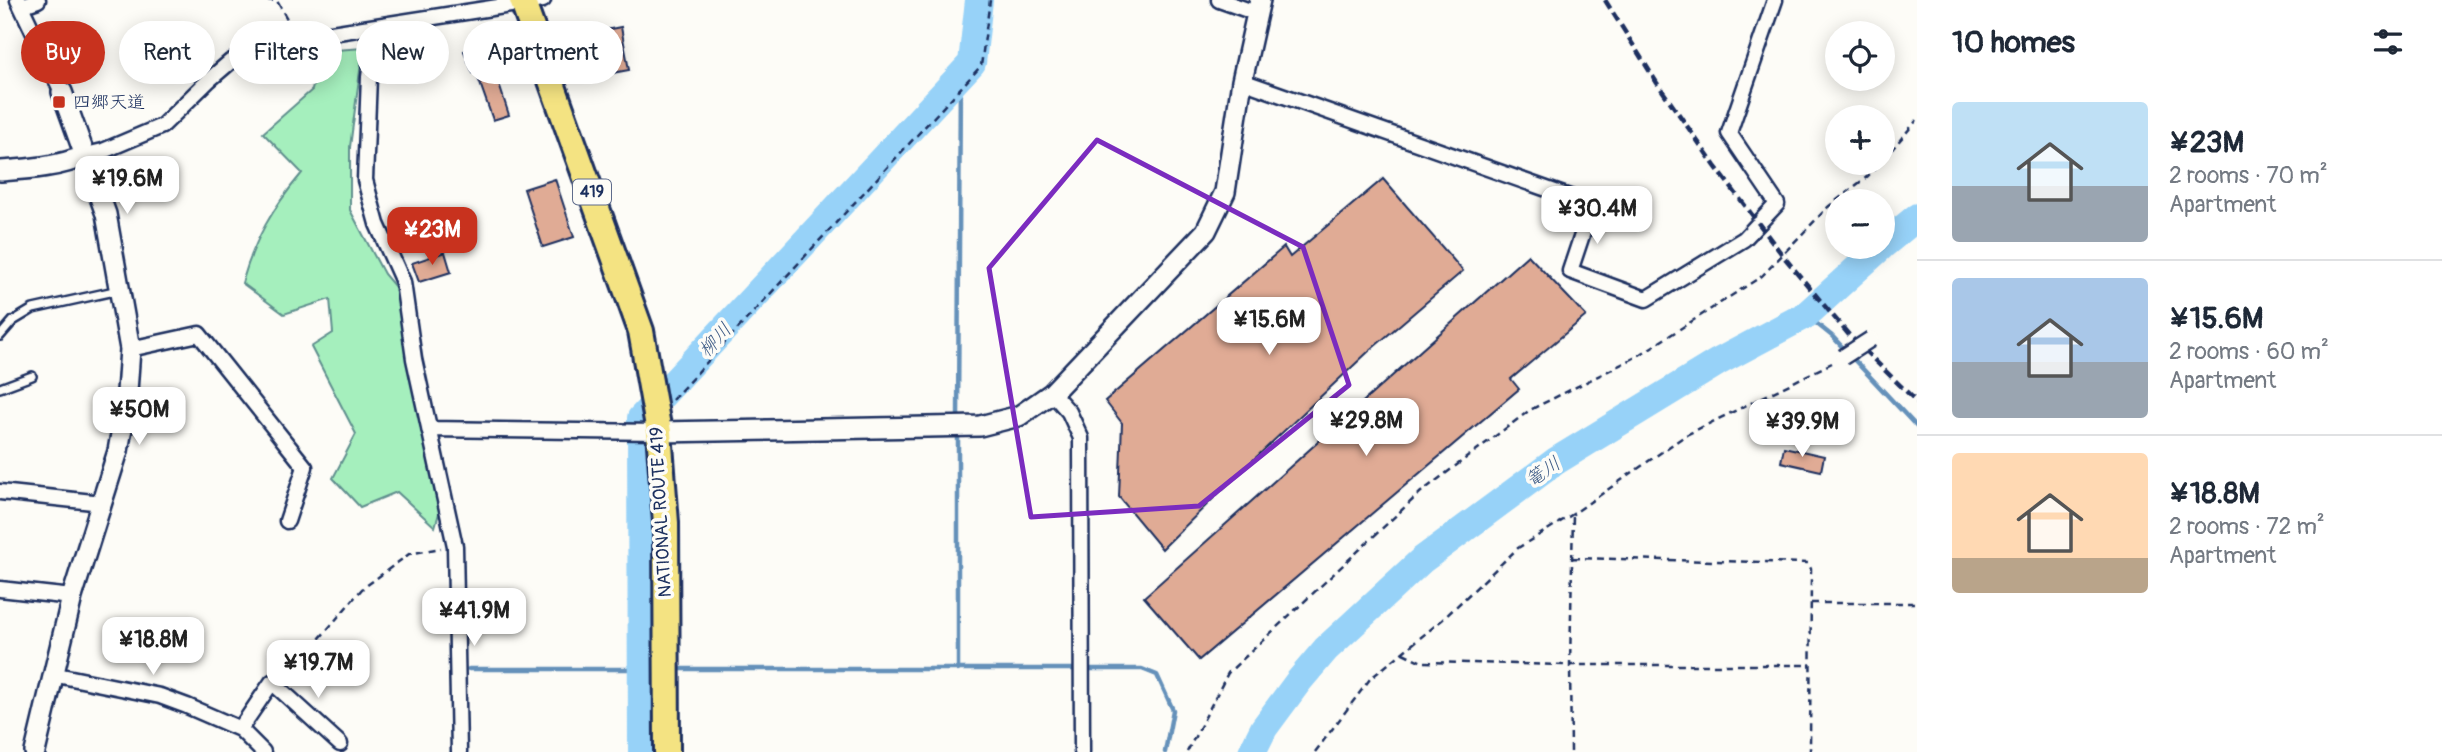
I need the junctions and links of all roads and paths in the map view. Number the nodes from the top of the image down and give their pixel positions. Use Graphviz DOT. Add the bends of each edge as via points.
graph roads {
  1 [pos="38,0"];
  2 [pos="266,0"];
  3 [pos="277,0"];
  4 [pos="990,0"];
  5 [pos="1219,0"];
  6 [pos="1775,0"];
  7 [pos="529,1"];
  8 [pos="20,3"];
  9 [pos="1258,7"];
  10 [pos="288,21"];
  11 [pos="411,21"];
  12 [pos="229,63"];
  13 [pos="1242,81"];
  14 [pos="369,84"];
  15 [pos="62,92"];
  16 [pos="1917,120"];
  17 [pos="1895,146"];
  18 [pos="86,155"];
  19 [pos="0,170"];
  20 [pos="1869,175"];
  21 [pos="120,289"];
  22 [pos="0,337"];
  23 [pos="1871,339"];
  24 [pos="130,349"];
  25 [pos="1843,357"];
  26 [pos="32,376"];
  27 [pos="0,388"];
  28 [pos="1052,393"];
  29 [pos="657,424"];
  30 [pos="429,429"];
  31 [pos="0,492"];
  32 [pos="102,503"];
  33 [pos="1573,514"];
  34 [pos="287,521"];
  35 [pos="455,546"];
  36 [pos="1573,558"];
  37 [pos="0,589"];
  38 [pos="72,597"];
  39 [pos="1811,603"];
  40 [pos="1917,603"];
  41 [pos="1403,652"];
  42 [pos="1570,665"];
  43 [pos="1811,665"];
  44 [pos="52,674"];
  45 [pos="287,676"];
  46 [pos="272,682"];
  47 [pos="240,729"];
  48 [pos="340,744"];
  49 [pos="34,752"];
  50 [pos="264,752"];
  51 [pos="459,752"];
  52 [pos="667,752"];
  53 [pos="1082,752"];
  54 [pos="1187,752"];
  55 [pos="1315,752"];
  56 [pos="1571,752"];
  57 [pos="1810,752"];
  1 -- 8 [label="street"];
  2 -- 3 [label="path"];
  3 -- 10 [label="path"];
  4 -- 29 [label="path" via="981,66"];
  5 -- 9 [label="street"];
  6 -- 13 [label="street" via="1729,133 1777,204 1744,239 1646,299 1570,271 1592,205"];
  7 -- 11 [label="street"];
  7 -- 29 [label="highway, NATIONAL ROUTE 419 / 419" via="637,320"];
  8 -- 15 [label="street"];
  9 -- 13 [label="street"];
  12 -- 18 [label="street" via="162,126"];
  13 -- 28 [label="street" via="1225,192 1206,231"];
  14 -- 30 [label="street" via="365,180 377,224 402,282"];
  15 -- 18 [label="street"];
  16 -- 17 [label="path"];
  18 -- 19 [label="street" via="52,165"];
  18 -- 21 [label="street" via="106,214"];
  20 -- 54 [label="path" via="1828,207 1762,276 1637,356 1530,410 1421,492 1228,673"];
  21 -- 22 [label="lane" via="33,309 13,321"];
  21 -- 24 [label="street"];
  23 -- 25 [label="street, bridge"];
  24 -- 32 [label="street" via="118,451"];
  24 -- 34 [label="street" via="198,334 305,467"];
  25 -- 33 [label="path" via="1686,435"];
  26 -- 27 [label="lane"];
  28 -- 29 [label="street" via="1019,416 980,426"];
  28 -- 53 [label="street" via="1069,412 1081,438"];
  29 -- 30 [label="street" via="632,432"];
  29 -- 52 [label="highway, NATIONAL ROUTE 419 / 419" via="666,523"];
  30 -- 35 [label="street"];
  31 -- 32 [label="street"];
  32 -- 38 [label="street"];
  33 -- 36 [label="path"];
  33 -- 41 [label="path" via="1518,548"];
  35 -- 45 [label="path" via="409,554 362,589"];
  35 -- 51 [label="street"];
  36 -- 39 [label="path" via="1808,563"];
  36 -- 42 [label="path"];
  37 -- 38 [label="street"];
  38 -- 44 [label="street"];
  39 -- 40 [label="path"];
  39 -- 43 [label="path"];
  41 -- 42 [label="path" via="1422,662"];
  41 -- 55 [label="path" via="1370,679"];
  42 -- 43 [label="path"];
  42 -- 56 [label="path"];
  43 -- 57 [label="path"];
  44 -- 47 [label="street" via="160,696"];
  44 -- 49 [label="street"];
  45 -- 46 [label="street"];
  46 -- 47 [label="street"];
  46 -- 48 [label="street"];
  47 -- 50 [label="street"];
}
